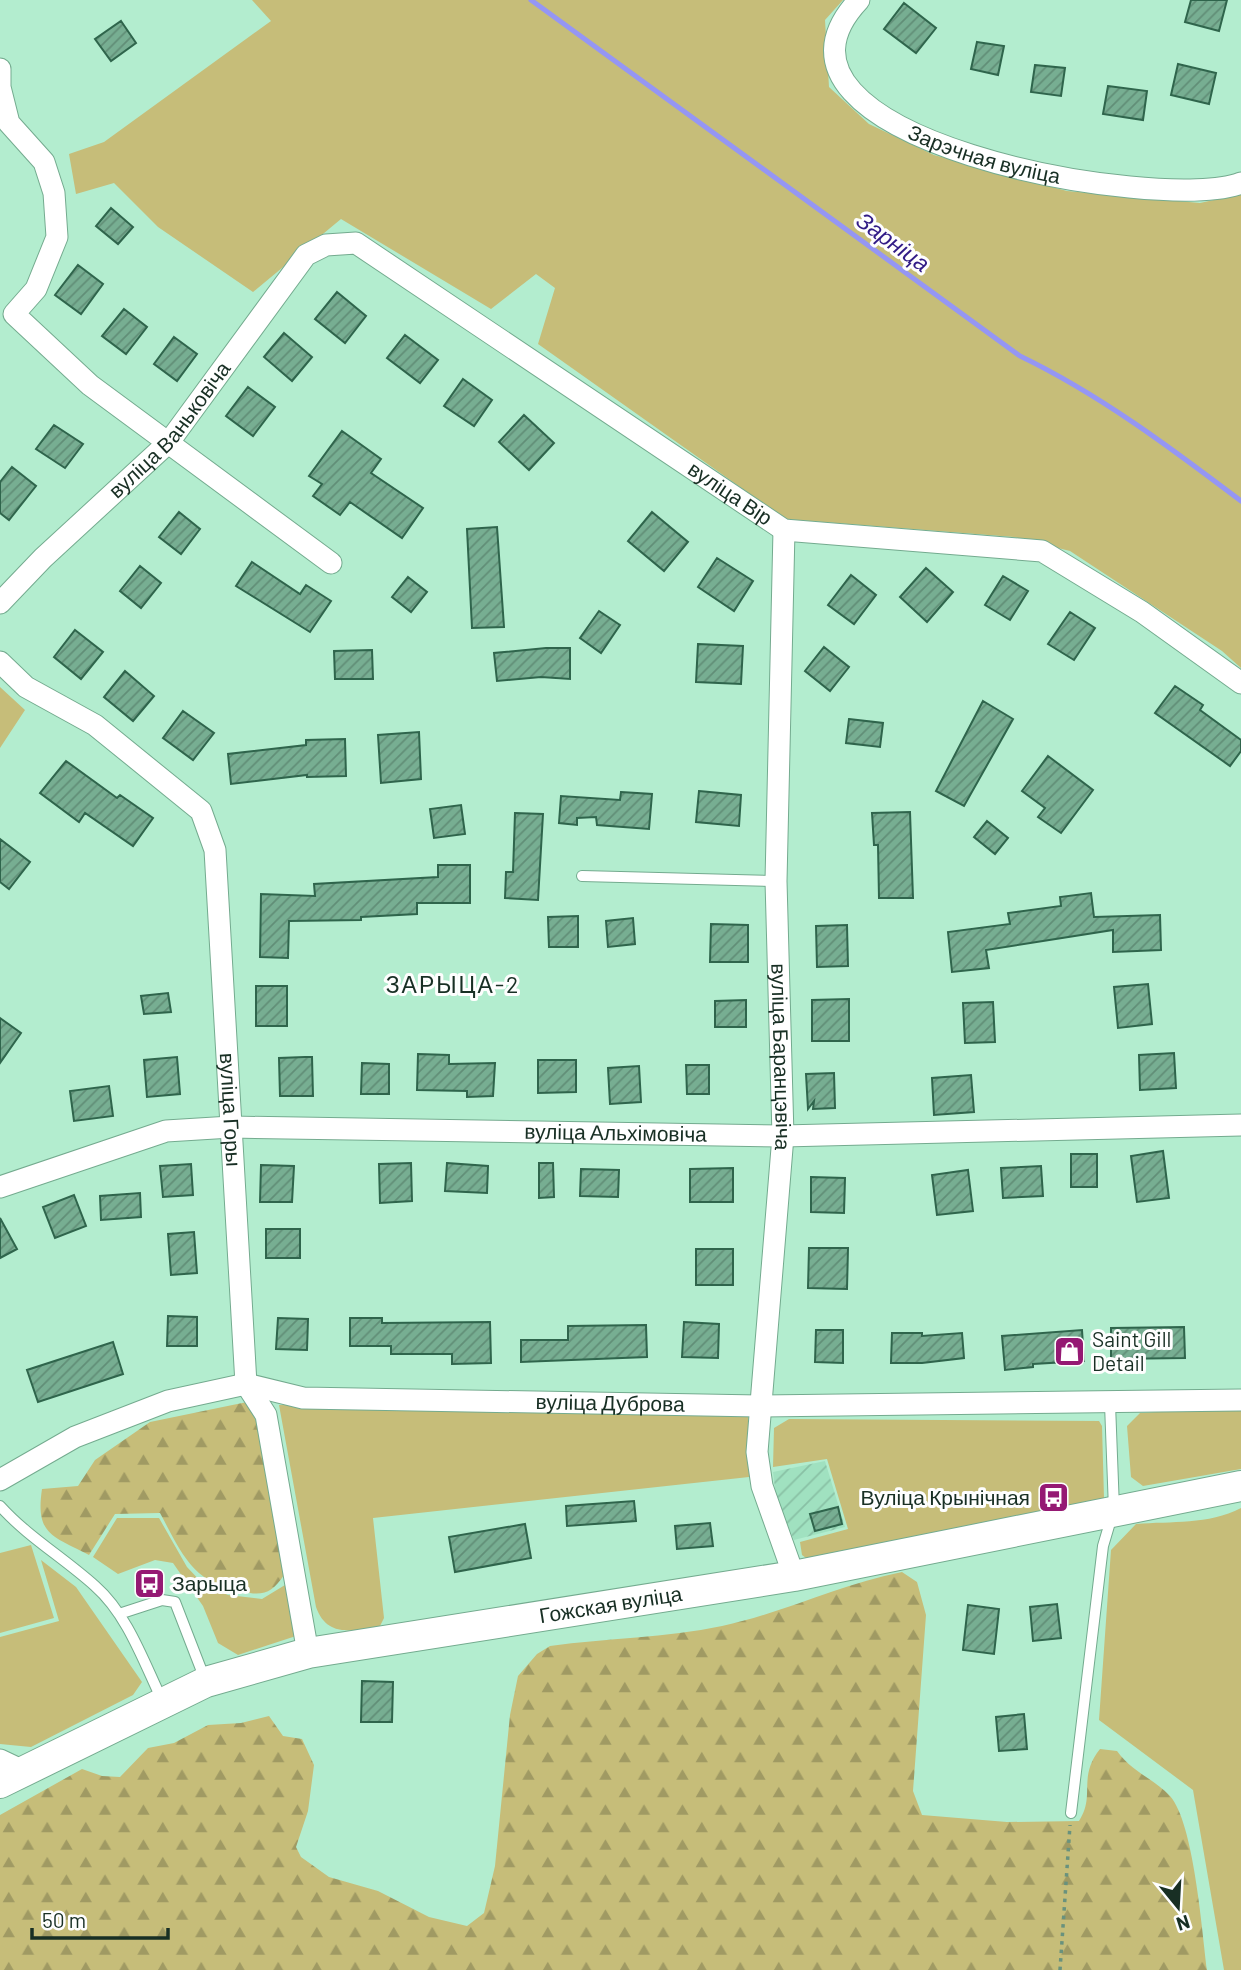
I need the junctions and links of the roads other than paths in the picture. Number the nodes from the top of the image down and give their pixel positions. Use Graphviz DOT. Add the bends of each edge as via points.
graph roads {
  1 [pos="859,0"];
  2 [pos="0,69"];
  3 [pos="1241,183"];
  4 [pos="326,245"];
  5 [pos="169,442"];
  6 [pos="784,530"];
  7 [pos="331,563"];
  8 [pos="0,603"];
  9 [pos="0,662"];
  10 [pos="1241,683"];
  11 [pos="582,876"];
  12 [pos="776,881"];
  13 [pos="1241,1125"];
  14 [pos="231,1127"];
  15 [pos="783,1136"];
  16 [pos="0,1187"];
  17 [pos="246,1384"];
  18 [pos="1241,1400"];
  19 [pos="1111,1404"];
  20 [pos="760,1406"];
  21 [pos="0,1480"];
  22 [pos="1241,1486"];
  23 [pos="0,1506"];
  24 [pos="1114,1509"];
  25 [pos="794,1576"];
  26 [pos="119,1614"];
  27 [pos="308,1653"];
  28 [pos="206,1682"];
  29 [pos="163,1702"];
  30 [pos="7,1771"];
  31 [pos="1070,1814"];
  1 -- 3 [label="street, Зарэчная вуліца" via="833,44 834,65 846,89 889,120 950,151 1062,178 1115,184 1208,190"];
  2 -- 5 [label="street" via="9,123 44,162 54,193 57,237 36,289 14,314 90,385"];
  4 -- 5 [label="street, вуліца Ваньковіча" via="306,255"];
  4 -- 6 [label="street, вуліца Вір" via="355,243"];
  5 -- 7 [label="street"];
  5 -- 8 [label="street, вуліца Ваньковіча"];
  6 -- 10 [label="street, вуліца Вір" via="1042,551 1142,612"];
  6 -- 12 [label="street, вуліца Баранцэвіча"];
  9 -- 14 [label="street, вуліца Горы" via="26,687 95,725 201,811 215,850"];
  11 -- 12 [label="lane"];
  12 -- 15 [label="street, вуліца Баранцэвіча"];
  13 -- 15 [label="street, вуліца Альхімовіча"];
  14 -- 15 [label="street, вуліца Альхімовіча"];
  14 -- 16 [label="street, вуліца Альхімовіча" via="166,1131"];
  14 -- 17 [label="street, вуліца Горы"];
  15 -- 20 [label="street, вуліца Баранцэвіча"];
  17 -- 20 [label="street, вуліца Дуброва" via="303,1398"];
  17 -- 21 [label="street, вуліца Дуброва" via="168,1401 75,1437"];
  17 -- 27 [label="street, вуліца Горы" via="266,1415"];
  18 -- 19 [label="street, вуліца Дуброва"];
  19 -- 20 [label="street, вуліца Дуброва"];
  19 -- 24 [label="lane"];
  20 -- 25 [label="street, вуліца Баранцэвіча" via="757,1452 762,1486"];
  22 -- 24 [label="street, Гожская вуліца"];
  23 -- 26 [label="lane" via="96,1587"];
  24 -- 25 [label="street, Гожская вуліца"];
  24 -- 31 [label="lane" via="1103,1546"];
  25 -- 27 [label="street, Гожская вуліца"];
  26 -- 28 [label="lane" via="162,1600 176,1602"];
  26 -- 29 [label="lane"];
  27 -- 28 [label="street, Гожская вуліца"];
  28 -- 29 [label="street, Гожская вуліца"];
  29 -- 30 [label="street, Гожская вуліца"];
}
